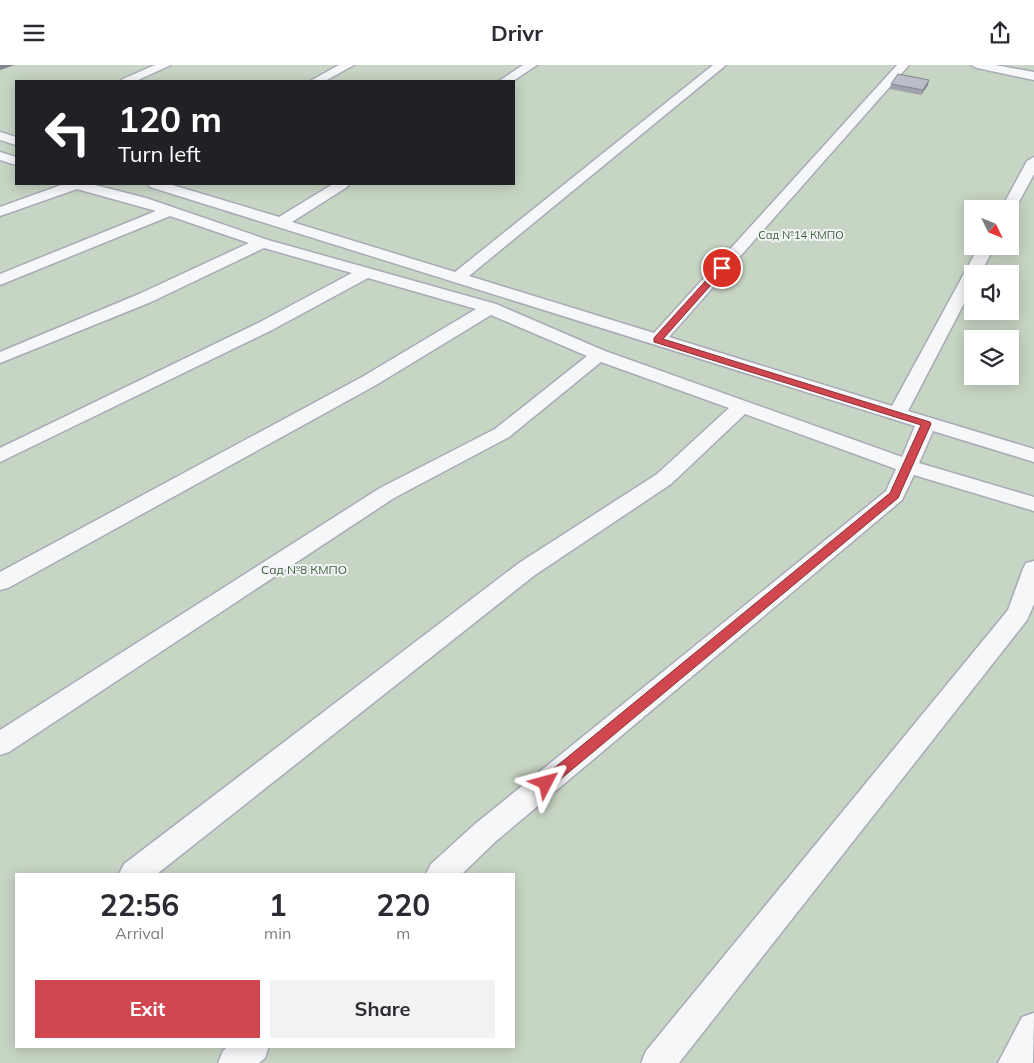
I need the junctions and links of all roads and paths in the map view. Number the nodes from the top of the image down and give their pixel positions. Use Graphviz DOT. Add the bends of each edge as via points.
graph roads {
  1 [pos="165,65"];
  2 [pos="348,65"];
  3 [pos="531,65"];
  4 [pos="720,65"];
  5 [pos="903,65"];
  6 [pos="977,65"];
  7 [pos="1034,75"];
  8 [pos="129,80"];
  9 [pos="318,80"];
  10 [pos="507,80"];
  11 [pos="15,130"];
  12 [pos="1,136"];
  13 [pos="15,141"];
  14 [pos="0,156"];
  15 [pos="15,161"];
  16 [pos="1034,161"];
  17 [pos="74,185"];
  18 [pos="81,185"];
  19 [pos="158,185"];
  20 [pos="340,185"];
  21 [pos="1013,200"];
  22 [pos="0,211"];
  23 [pos="169,211"];
  24 [pos="280,223"];
  25 [pos="263,243"];
  26 [pos="982,255"];
  27 [pos="365,273"];
  28 [pos="457,278"];
  29 [pos="0,281"];
  30 [pos="490,308"];
  31 [pos="657,340"];
  32 [pos="599,355"];
  33 [pos="0,358"];
  34 [pos="742,407"];
  35 [pos="896,415"];
  36 [pos="926,424"];
  37 [pos="0,456"];
  38 [pos="1034,456"];
  39 [pos="908,466"];
  40 [pos="1034,504"];
  41 [pos="1034,569"];
  42 [pos="0,582"];
  43 [pos="0,744"];
  44 [pos="135,873"];
  45 [pos="442,873"];
  46 [pos="1034,1029"];
  47 [pos="251,1048"];
  48 [pos="235,1063"];
  49 [pos="658,1063"];
  50 [pos="1015,1063"];
  1 -- 8 [label="lane"];
  2 -- 9 [label="lane"];
  3 -- 10 [label="lane"];
  4 -- 28 [label="lane"];
  5 -- 31 [label="lane"];
  6 -- 7 [label="lane"];
  11 -- 12 [label="lane"];
  12 -- 13 [label="lane"];
  14 -- 15 [label="lane"];
  16 -- 21 [label="lane"];
  17 -- 22 [label="lane"];
  18 -- 23 [label="lane"];
  19 -- 24 [label="lane"];
  20 -- 24 [label="lane"];
  23 -- 25 [label="lane"];
  23 -- 29 [label="lane"];
  24 -- 28 [label="lane"];
  25 -- 27 [label="lane"];
  25 -- 33 [label="lane" via="144,298"];
  26 -- 35 [label="lane"];
  27 -- 30 [label="lane"];
  27 -- 37 [label="lane" via="266,326"];
  28 -- 31 [label="lane"];
  30 -- 32 [label="lane"];
  30 -- 42 [label="lane" via="369,381"];
  31 -- 35 [label="lane"];
  32 -- 34 [label="lane"];
  32 -- 43 [label="lane" via="502,433 387,493"];
  34 -- 39 [label="lane"];
  34 -- 44 [label="lane" via="664,479 527,569"];
  35 -- 36 [label="lane"];
  36 -- 38 [label="lane"];
  36 -- 39 [label="lane"];
  39 -- 40 [label="lane"];
  39 -- 45 [label="lane" via="895,495 485,833"];
  41 -- 49 [label="lane" via="1019,614"];
  46 -- 50 [label="lane"];
  47 -- 48 [label="lane"];
}
